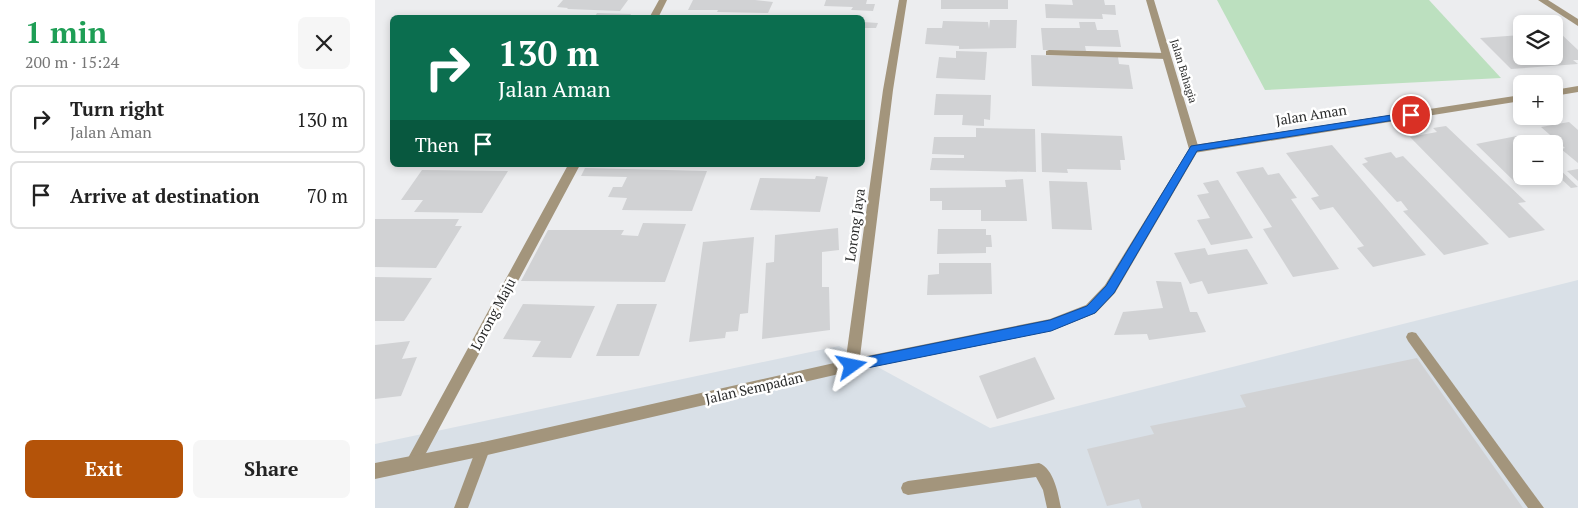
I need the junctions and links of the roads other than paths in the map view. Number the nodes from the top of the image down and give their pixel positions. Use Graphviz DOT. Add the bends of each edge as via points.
graph roads {
  1 [pos="663,0"];
  2 [pos="903,0"];
  3 [pos="1150,0"];
  4 [pos="1542,0"];
  5 [pos="655,15"];
  6 [pos="1578,23"];
  7 [pos="1049,53"];
  8 [pos="1166,56"];
  9 [pos="1578,89"];
  10 [pos="1563,92"];
  11 [pos="1513,99"];
  12 [pos="1194,148"];
  13 [pos="573,167"];
  14 [pos="1412,338"];
  15 [pos="852,366"];
  16 [pos="483,449"];
  17 [pos="413,463"];
  18 [pos="375,471"];
  19 [pos="908,488"];
  20 [pos="461,508"];
  21 [pos="1054,508"];
  22 [pos="1537,508"];
  1 -- 5 [label="street"];
  2 -- 15 [label="street, Lorong Jaya"];
  3 -- 8 [label="street, Jalan Bahagia"];
  4 -- 6 [label="street"];
  7 -- 8 [label="lane"];
  8 -- 12 [label="street, Jalan Bahagia"];
  9 -- 10 [label="street"];
  11 -- 12 [label="street, Jalan Aman"];
  12 -- 15 [label="street, Jalan Sempadan" via="1110,290 1091,309 1051,325"];
  13 -- 17 [label="street, Lorong Maju"];
  14 -- 22 [label="lane"];
  15 -- 16 [label="street, Jalan Sempadan"];
  16 -- 17 [label="street, Jalan Sempadan"];
  16 -- 20 [label="lane"];
  17 -- 18 [label="street, Jalan Sempadan"];
  19 -- 21 [label="lane" via="1039,470 1050,488"];
}
